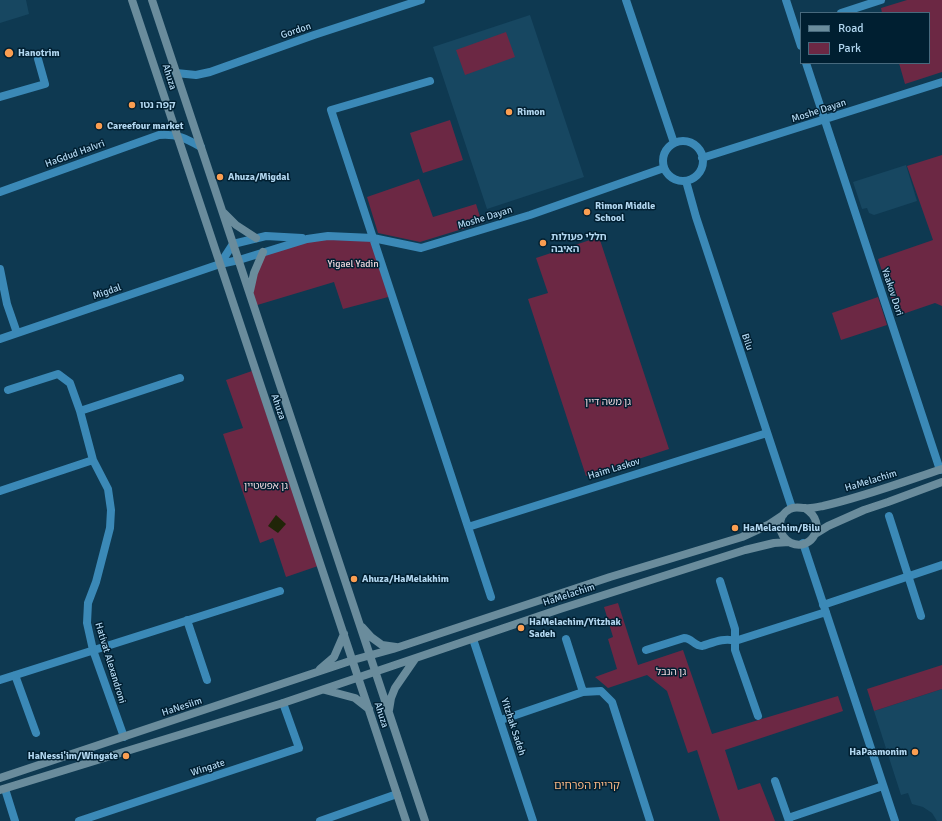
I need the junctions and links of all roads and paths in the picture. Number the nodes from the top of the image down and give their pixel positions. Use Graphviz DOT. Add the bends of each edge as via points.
graph roads {
  1 [pos="132,0"];
  2 [pos="152,0"];
  3 [pos="421,0"];
  4 [pos="626,0"];
  5 [pos="786,0"];
  6 [pos="881,0"];
  7 [pos="844,12"];
  8 [pos="797,27"];
  9 [pos="800,41"];
  10 [pos="38,59"];
  11 [pos="806,64"];
  12 [pos="176,73"];
  13 [pos="430,81"];
  14 [pos="942,82"];
  15 [pos="0,97"];
  16 [pos="825,120"];
  17 [pos="177,135"];
  18 [pos="674,143"];
  19 [pos="201,147"];
  20 [pos="702,158"];
  21 [pos="664,168"];
  22 [pos="686,181"];
  23 [pos="0,192"];
  24 [pos="223,212"];
  25 [pos="256,238"];
  26 [pos="373,238"];
  27 [pos="307,239"];
  28 [pos="233,244"];
  29 [pos="263,252"];
  30 [pos="239,260"];
  31 [pos="220,264"];
  32 [pos="0,269"];
  33 [pos="249,292"];
  34 [pos="17,333"];
  35 [pos="0,339"];
  36 [pos="180,378"];
  37 [pos="8,390"];
  38 [pos="80,411"];
  39 [pos="767,433"];
  40 [pos="93,460"];
  41 [pos="941,470"];
  42 [pos="942,482"];
  43 [pos="0,491"];
  44 [pos="792,508"];
  45 [pos="806,509"];
  46 [pos="783,515"];
  47 [pos="889,516"];
  48 [pos="468,527"];
  49 [pos="815,534"];
  50 [pos="789,542"];
  51 [pos="803,544"];
  52 [pos="942,565"];
  53 [pos="908,576"];
  54 [pos="720,581"];
  55 [pos="280,591"];
  56 [pos="491,597"];
  57 [pos="825,608"];
  58 [pos="921,616"];
  59 [pos="187,620"];
  60 [pos="360,625"];
  61 [pos="344,634"];
  62 [pos="473,639"];
  63 [pos="566,639"];
  64 [pos="735,641"];
  65 [pos="398,647"];
  66 [pos="93,650"];
  67 [pos="646,650"];
  68 [pos="370,654"];
  69 [pos="415,659"];
  70 [pos="352,660"];
  71 [pos="317,672"];
  72 [pos="375,672"];
  73 [pos="15,675"];
  74 [pos="358,678"];
  75 [pos="0,680"];
  76 [pos="207,680"];
  77 [pos="324,689"];
  78 [pos="583,692"];
  79 [pos="283,703"];
  80 [pos="369,709"];
  81 [pos="389,713"];
  82 [pos="758,716"];
  83 [pos="501,720"];
  84 [pos="36,732"];
  85 [pos="124,737"];
  86 [pos="0,778"];
  87 [pos="775,781"];
  88 [pos="883,786"];
  89 [pos="2,790"];
  90 [pos="397,794"];
  91 [pos="789,820"];
  92 [pos="15,821"];
  93 [pos="79,821"];
  94 [pos="320,821"];
  95 [pos="406,821"];
  96 [pos="425,821"];
  97 [pos="533,821"];
  98 [pos="650,821"];
  99 [pos="895,821"];
  1 -- 17 [label="street, Ahuza"];
  2 -- 12 [label="street, Ahuza"];
  3 -- 12 [label="street, Gordon" via="210,72 196,75"];
  4 -- 18 [label="street"];
  5 -- 8 [label="street"];
  6 -- 7 [label="street"];
  8 -- 9 [label="street"];
  10 -- 15 [label="street" via="44,84"];
  11 -- 16 [label="street, Yaakov Dori"];
  12 -- 19 [label="street, Ahuza"];
  13 -- 26 [label="street" via="330,110"];
  14 -- 16 [label="street, Moshe Dayan"];
  16 -- 20 [label="street, Moshe Dayan"];
  16 -- 41 [label="street, Yaakov Dori"];
  17 -- 19 [label="street, HaGdud HaIvri"];
  17 -- 23 [label="street, HaGdud HaIvri" via="159,135"];
  17 -- 31 [label="street, Ahuza"];
  18 -- 20 [label="street" via="692,143"];
  18 -- 21 [label="street" via="666,151"];
  19 -- 24 [label="street, Ahuza"];
  20 -- 22 [label="street" via="701,170"];
  21 -- 22 [label="street" via="673,178"];
  21 -- 26 [label="street, Moshe Dayan" via="523,217 421,248"];
  22 -- 39 [label="street, Bilu"];
  24 -- 25 [label="street" via="236,225"];
  24 -- 28 [label="street, Ahuza"];
  25 -- 27 [label="street, Moshe Dayan" via="266,236"];
  25 -- 28 [label="street, Moshe Dayan"];
  26 -- 27 [label="street, Moshe Dayan" via="328,236"];
  26 -- 48 [label="street"];
  27 -- 29 [label="street, Moshe Dayan"];
  28 -- 30 [label="street, Ahuza"];
  28 -- 31 [label="street"];
  29 -- 30 [label="street, Moshe Dayan"];
  29 -- 33 [label="street"];
  30 -- 31 [label="street, Moshe Dayan"];
  30 -- 33 [label="street, Ahuza"];
  31 -- 34 [label="street, Migdal"];
  31 -- 61 [label="street, Ahuza"];
  32 -- 34 [label="street" via="7,304"];
  33 -- 60 [label="street, Ahuza"];
  34 -- 35 [label="street, Migdal"];
  36 -- 38 [label="street"];
  37 -- 38 [label="street, Hativat Alexandroni" via="58,374 70,383"];
  38 -- 40 [label="street, Hativat Alexandroni"];
  39 -- 44 [label="street, Bilu"];
  39 -- 48 [label="street, Haim Laskov"];
  40 -- 43 [label="street"];
  40 -- 66 [label="street, Hativat Alexandroni" via="108,490 111,510 107,545 88,603 87,623"];
  41 -- 45 [label="street, HaMelachim" via="859,496"];
  42 -- 49 [label="street" via="864,510"];
  44 -- 45 [label="street"];
  44 -- 46 [label="street"];
  45 -- 49 [label="street" via="815,517"];
  46 -- 50 [label="street" via="780,526 784,538"];
  46 -- 65 [label="street, HaMelachim" via="742,537 610,577"];
  47 -- 53 [label="street"];
  48 -- 56 [label="street"];
  49 -- 51 [label="street"];
  50 -- 51 [label="street"];
  50 -- 62 [label="street, HaMelachim" via="745,550 607,593"];
  51 -- 57 [label="street"];
  52 -- 53 [label="street"];
  53 -- 57 [label="street"];
  53 -- 58 [label="street"];
  54 -- 64 [label="street" via="734,623"];
  55 -- 59 [label="street"];
  57 -- 64 [label="street"];
  57 -- 88 [label="street"];
  59 -- 66 [label="street"];
  59 -- 76 [label="street"];
  60 -- 65 [label="street" via="382,645"];
  60 -- 68 [label="street, Ahuza"];
  61 -- 70 [label="street, Ahuza"];
  61 -- 71 [label="street" via="334,657"];
  62 -- 69 [label="street, HaMelachim"];
  62 -- 83 [label="street, Yitzhak Sadeh"];
  63 -- 78 [label="street"];
  64 -- 67 [label="street" via="730,639 698,646 690,639 684,638"];
  64 -- 82 [label="street" via="735,650"];
  65 -- 68 [label="street, HaMelachim"];
  66 -- 73 [label="street"];
  66 -- 85 [label="street, Hativat Alexandroni"];
  68 -- 70 [label="street, HaNesiim"];
  68 -- 72 [label="street, Ahuza"];
  69 -- 72 [label="street, HaMelachim"];
  69 -- 81 [label="street" via="395,688"];
  70 -- 71 [label="street, HaNesiim"];
  70 -- 74 [label="street, Ahuza"];
  71 -- 85 [label="street, HaNesiim"];
  72 -- 74 [label="street, HaMelachim"];
  72 -- 81 [label="street, Ahuza"];
  73 -- 75 [label="street"];
  73 -- 84 [label="street"];
  74 -- 77 [label="street"];
  74 -- 80 [label="street, Ahuza"];
  77 -- 79 [label="street"];
  77 -- 80 [label="street" via="355,698"];
  78 -- 83 [label="street"];
  78 -- 98 [label="street" via="600,691 612,702"];
  79 -- 89 [label="street"];
  79 -- 93 [label="street, Wingate" via="299,748"];
  80 -- 90 [label="street, Ahuza"];
  81 -- 96 [label="street, Ahuza"];
  83 -- 97 [label="street, Yitzhak Sadeh"];
  85 -- 86 [label="street, HaNesiim"];
  87 -- 91 [label="street"];
  88 -- 91 [label="street"];
  88 -- 99 [label="street"];
  89 -- 92 [label="street"];
  90 -- 94 [label="street"];
  90 -- 95 [label="street, Ahuza"];
}
